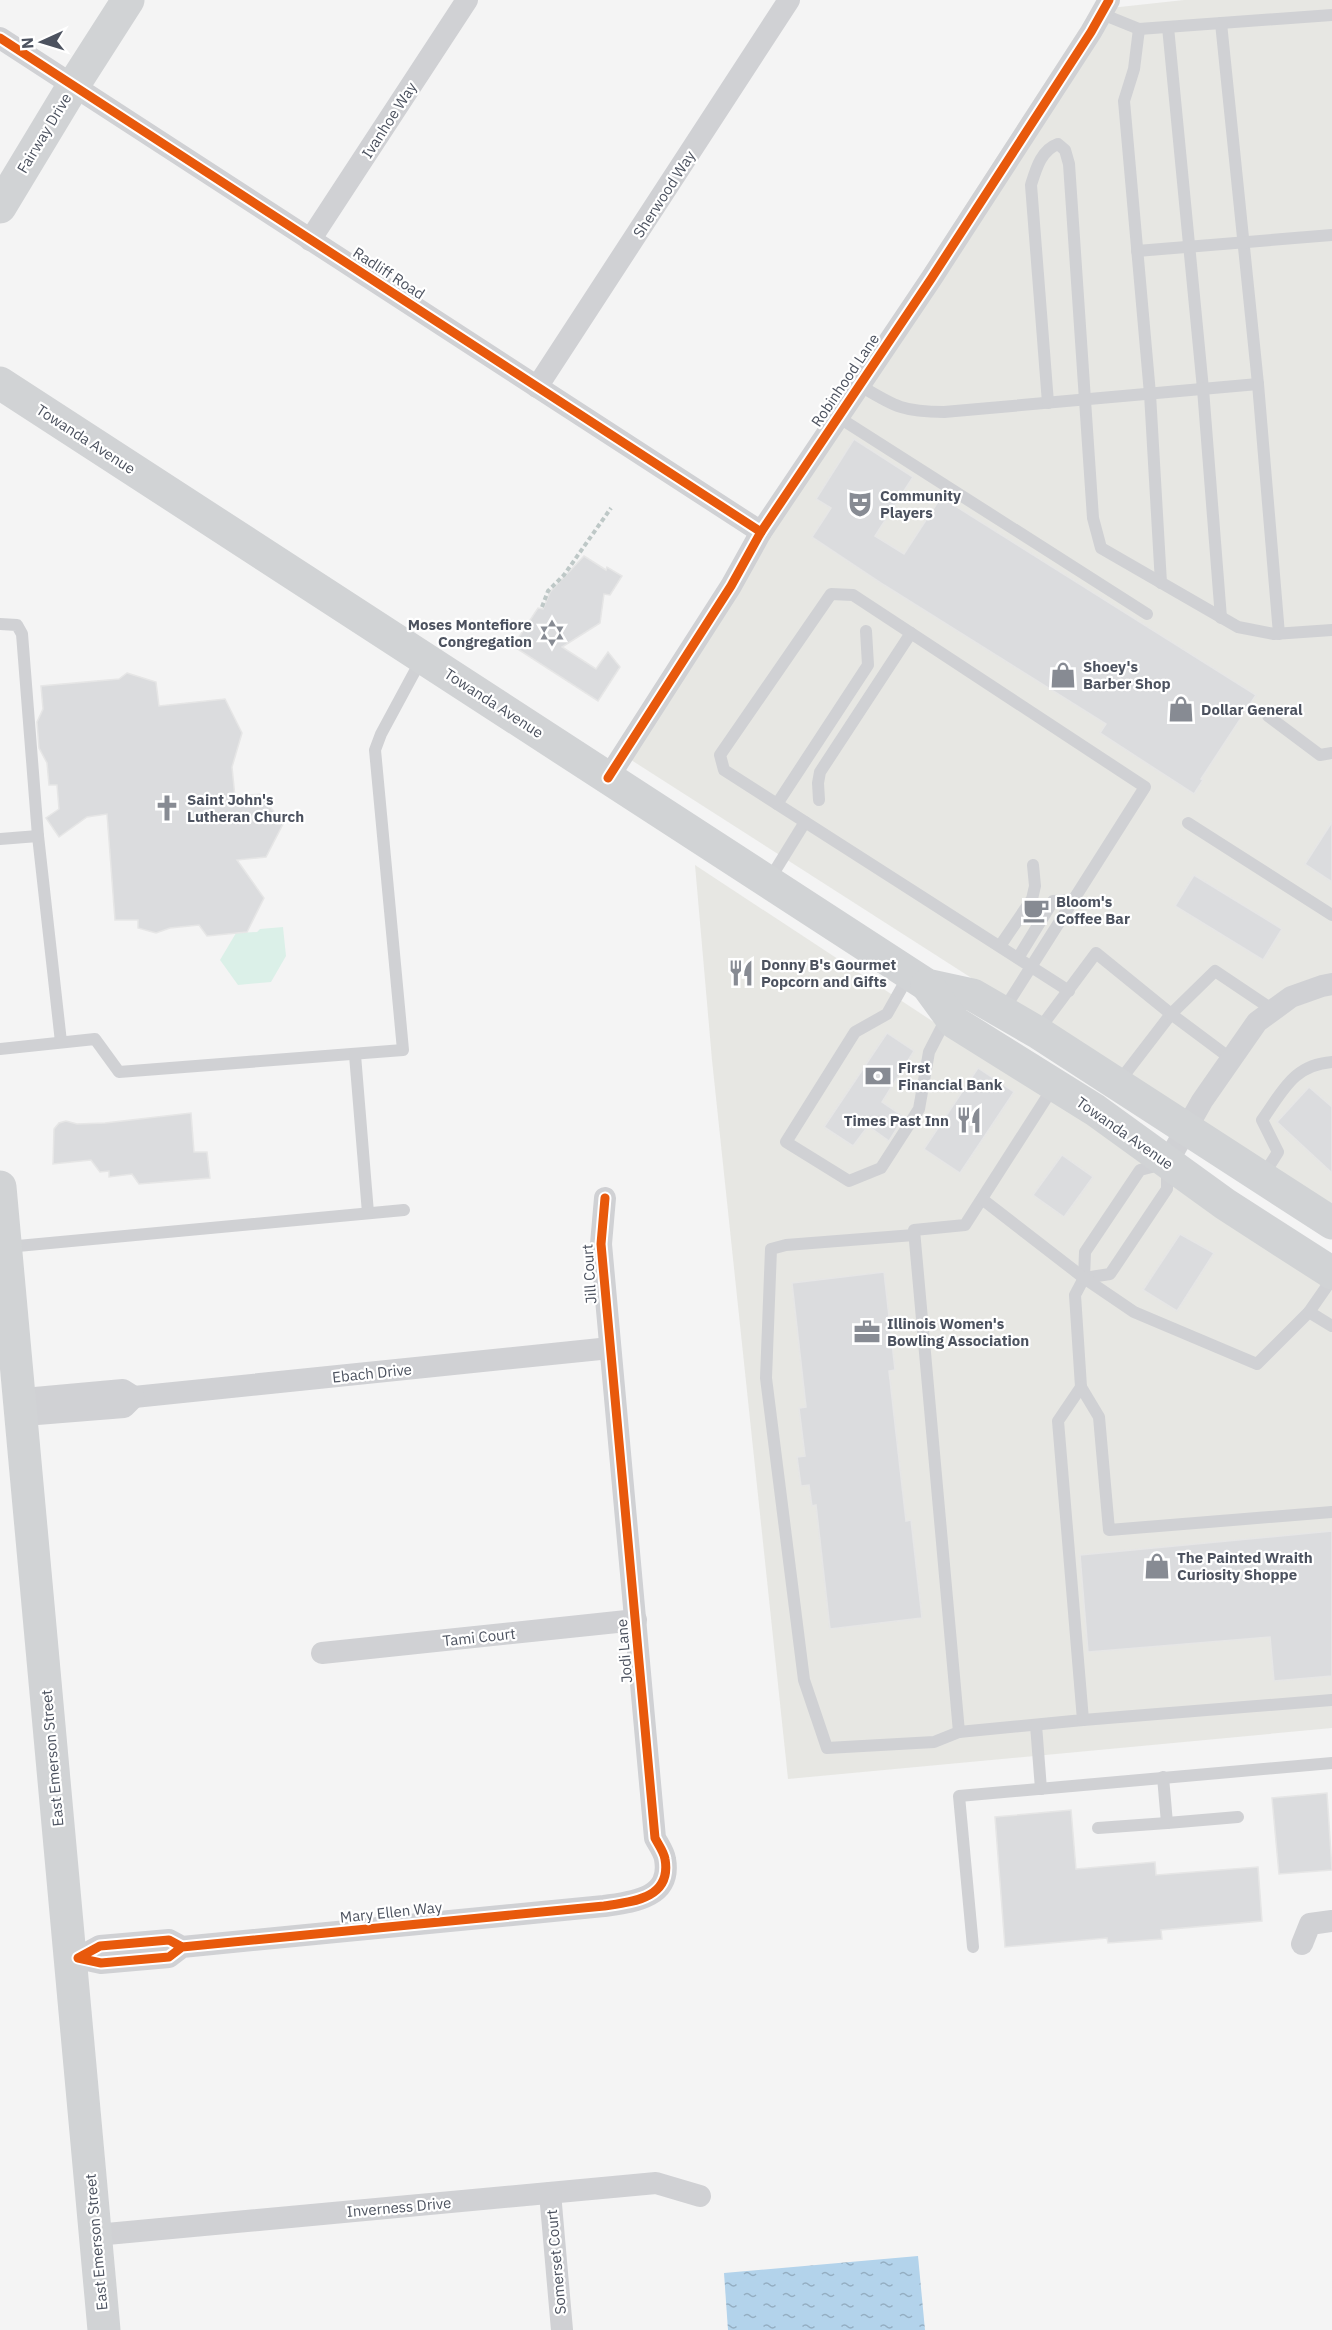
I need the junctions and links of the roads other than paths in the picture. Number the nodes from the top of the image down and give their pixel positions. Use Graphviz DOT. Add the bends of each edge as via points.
graph roads {
  1 [pos="128,0"];
  2 [pos="467,0"];
  3 [pos="789,0"];
  4 [pos="1105,7"];
  5 [pos="1332,15"];
  6 [pos="1221,23"];
  7 [pos="1168,27"];
  8 [pos="1139,29"];
  9 [pos="0,38"];
  10 [pos="73,86"];
  11 [pos="0,207"];
  12 [pos="1332,235"];
  13 [pos="310,240"];
  14 [pos="1244,243"];
  15 [pos="1189,247"];
  16 [pos="1137,251"];
  17 [pos="1258,384"];
  18 [pos="859,385"];
  19 [pos="537,387"];
  20 [pos="1203,389"];
  21 [pos="7,394"];
  22 [pos="1150,394"];
  23 [pos="1086,400"];
  24 [pos="1048,403"];
  25 [pos="838,417"];
  26 [pos="761,532"];
  27 [pos="1161,583"];
  28 [pos="1147,614"];
  29 [pos="1221,618"];
  30 [pos="0,624"];
  31 [pos="1332,630"];
  32 [pos="866,631"];
  33 [pos="911,633"];
  34 [pos="1280,634"];
  35 [pos="422,657"];
  36 [pos="1268,716"];
  37 [pos="1332,753"];
  38 [pos="609,778"];
  39 [pos="819,800"];
  40 [pos="777,804"];
  41 [pos="806,822"];
  42 [pos="1188,823"];
  43 [pos="38,836"];
  44 [pos="0,840"];
  45 [pos="1033,865"];
  46 [pos="768,882"];
  47 [pos="1074,900"];
  48 [pos="1332,915"];
  49 [pos="1000,946"];
  50 [pos="1018,958"];
  51 [pos="1031,967"];
  52 [pos="918,979"];
  53 [pos="1332,984"];
  54 [pos="1069,991"];
  55 [pos="955,1003"];
  56 [pos="1273,1010"];
  57 [pos="1002,1012"];
  58 [pos="1171,1014"];
  59 [pos="1037,1032"];
  60 [pos="61,1042"];
  61 [pos="0,1049"];
  62 [pos="355,1055"];
  63 [pos="1230,1058"];
  64 [pos="1332,1062"];
  65 [pos="1118,1084"];
  66 [pos="1055,1085"];
  67 [pos="1186,1129"];
  68 [pos="1167,1163"];
  69 [pos="1263,1177"];
  70 [pos="0,1187"];
  71 [pos="605,1198"];
  72 [pos="982,1199"];
  73 [pos="404,1210"];
  74 [pos="368,1213"];
  75 [pos="1332,1223"];
  76 [pos="914,1235"];
  77 [pos="6,1247"];
  78 [pos="1332,1273"];
  79 [pos="1084,1278"];
  80 [pos="1332,1279"];
  81 [pos="1309,1312"];
  82 [pos="1332,1326"];
  83 [pos="610,1348"];
  84 [pos="1081,1386"];
  85 [pos="23,1407"];
  86 [pos="1332,1512"];
  87 [pos="636,1620"];
  88 [pos="322,1653"];
  89 [pos="1332,1700"];
  90 [pos="1083,1720"];
  91 [pos="1036,1725"];
  92 [pos="959,1732"];
  93 [pos="1332,1763"];
  94 [pos="1163,1777"];
  95 [pos="1041,1789"];
  96 [pos="1238,1817"];
  97 [pos="1167,1823"];
  98 [pos="1098,1828"];
  99 [pos="604,1906"];
  100 [pos="1332,1921"];
  101 [pos="1302,1944"];
  102 [pos="973,1947"];
  103 [pos="74,1958"];
  104 [pos="550,2193"];
  105 [pos="700,2196"];
  106 [pos="96,2235"];
  107 [pos="104,2330"];
  108 [pos="562,2330"];
  1 -- 10 [label="main road, Fairway Drive"];
  2 -- 13 [label="street, Ivanhoe Way"];
  3 -- 19 [label="street, Sherwood Way"];
  4 -- 8 [label="lane"];
  4 -- 18 [label="street, Robinhood Lane"];
  5 -- 6 [label="lane"];
  6 -- 7 [label="lane"];
  6 -- 14 [label="lane"];
  7 -- 8 [label="lane"];
  7 -- 15 [label="lane"];
  8 -- 16 [label="lane" via="1134,69 1124,101"];
  9 -- 10 [label="street, Radliff Road"];
  10 -- 11 [label="main road, Fairway Drive"];
  10 -- 13 [label="street, Radliff Road"];
  12 -- 14 [label="lane"];
  13 -- 19 [label="street, Radliff Road"];
  14 -- 15 [label="lane"];
  14 -- 17 [label="lane"];
  15 -- 16 [label="lane"];
  15 -- 20 [label="lane"];
  16 -- 22 [label="lane"];
  17 -- 20 [label="lane"];
  17 -- 34 [label="lane"];
  18 -- 24 [label="lane" via="899,408 920,412"];
  18 -- 25 [label="street, Robinhood Lane"];
  19 -- 26 [label="street, Radliff Road"];
  20 -- 22 [label="lane"];
  20 -- 29 [label="lane"];
  21 -- 35 [label="main road, Towanda Avenue"];
  22 -- 23 [label="lane"];
  22 -- 27 [label="lane"];
  23 -- 24 [label="lane"];
  23 -- 24 [label="lane" via="1069,164 1065,150 1058,144 1051,146 1038,163 1031,186"];
  23 -- 27 [label="lane" via="1093,518 1101,548"];
  25 -- 26 [label="street, Robinhood Lane"];
  25 -- 28 [label="lane"];
  26 -- 38 [label="street, Robinhood Lane"];
  27 -- 29 [label="lane"];
  29 -- 34 [label="lane" via="1238,627"];
  30 -- 43 [label="lane" via="16,625 22,634"];
  31 -- 34 [label="lane"];
  32 -- 40 [label="lane" via="868,664"];
  33 -- 39 [label="lane" via="820,772"];
  33 -- 40 [label="lane" via="853,596 831,594 720,756 724,770"];
  33 -- 47 [label="lane" via="1145,787"];
  35 -- 38 [label="main road, Towanda Avenue"];
  35 -- 62 [label="lane" via="375,750 403,1050"];
  36 -- 37 [label="lane" via="1320,755"];
  38 -- 46 [label="main road, Towanda Avenue"];
  40 -- 41 [label="lane"];
  41 -- 46 [label="lane"];
  41 -- 49 [label="lane"];
  42 -- 48 [label="lane"];
  43 -- 44 [label="lane"];
  43 -- 60 [label="lane"];
  45 -- 49 [label="lane" via="1032,899"];
  46 -- 52 [label="main road, Towanda Avenue"];
  47 -- 50 [label="lane" via="1053,901"];
  47 -- 51 [label="lane"];
  49 -- 50 [label="lane"];
  50 -- 51 [label="lane"];
  51 -- 54 [label="lane"];
  51 -- 57 [label="lane"];
  52 -- 55 [label="main road, Towanda Avenue"];
  52 -- 55 [label="lane" via="887,1014 855,1032 786,1142 849,1181 881,1168 919,1109 929,1052"];
  53 -- 56 [label="street" via="1291,997"];
  54 -- 58 [label="lane" via="1096,953"];
  54 -- 59 [label="lane"];
  55 -- 57 [label="main road, Towanda Avenue" via="973,995"];
  55 -- 66 [label="main road, Towanda Avenue" via="954,1022"];
  56 -- 58 [label="lane" via="1215,971"];
  56 -- 63 [label="street" via="1257,1022"];
  57 -- 59 [label="main road, Towanda Avenue"];
  58 -- 63 [label="lane"];
  58 -- 65 [label="lane"];
  59 -- 65 [label="main road, Towanda Avenue"];
  60 -- 61 [label="lane"];
  60 -- 62 [label="lane" via="95,1040 119,1072"];
  62 -- 74 [label="lane"];
  63 -- 67 [label="street"];
  64 -- 69 [label="lane" via="1317,1063 1294,1075 1262,1120 1278,1152"];
  65 -- 67 [label="main road, Towanda Avenue"];
  66 -- 68 [label="main road, Towanda Avenue"];
  66 -- 72 [label="lane"];
  67 -- 68 [label="street"];
  67 -- 69 [label="main road, Towanda Avenue"];
  68 -- 78 [label="main road, Towanda Avenue"];
  68 -- 79 [label="lane" via="1140,1170 1085,1252"];
  68 -- 79 [label="lane" via="1167,1189 1110,1274"];
  69 -- 75 [label="main road, Towanda Avenue"];
  70 -- 77 [label="main road, East Emerson Street"];
  71 -- 83 [label="street, Jill Court" via="601,1244"];
  72 -- 76 [label="lane" via="965,1225 914,1230"];
  72 -- 79 [label="lane"];
  73 -- 74 [label="lane"];
  74 -- 77 [label="lane"];
  76 -- 92 [label="lane"];
  76 -- 92 [label="lane" via="771,1249 766,1378 804,1680 827,1748 934,1742"];
  77 -- 85 [label="main road, East Emerson Street"];
  79 -- 81 [label="lane" via="1134,1312 1257,1364"];
  79 -- 84 [label="lane" via="1075,1295"];
  80 -- 81 [label="lane"];
  81 -- 82 [label="lane"];
  83 -- 85 [label="street, Ebach Drive" via="134,1397 124,1407 37,1414"];
  83 -- 87 [label="street, Jodi Lane"];
  84 -- 86 [label="lane" via="1099,1417 1109,1530"];
  84 -- 90 [label="lane" via="1058,1421"];
  85 -- 103 [label="main road, East Emerson Street"];
  87 -- 88 [label="street, Tami Court"];
  87 -- 99 [label="street, Jodi Lane" via="656,1838 665,1859 664,1876 655,1893 641,1900"];
  89 -- 90 [label="lane"];
  90 -- 91 [label="lane"];
  91 -- 92 [label="lane"];
  91 -- 95 [label="lane"];
  93 -- 94 [label="lane"];
  94 -- 95 [label="lane"];
  94 -- 97 [label="lane"];
  95 -- 102 [label="lane" via="959,1796"];
  96 -- 97 [label="lane"];
  97 -- 98 [label="lane"];
  99 -- 103 [label="street, Mary Ellen Way" via="182,1947 169,1940 100,1946"];
  100 -- 101 [label="street" via="1310,1924"];
  103 -- 106 [label="main road, East Emerson Street"];
  104 -- 105 [label="street, Inverness Drive" via="656,2183"];
  104 -- 106 [label="street, Inverness Drive"];
  104 -- 108 [label="street, Somerset Court"];
  106 -- 107 [label="main road, East Emerson Street"];
}
